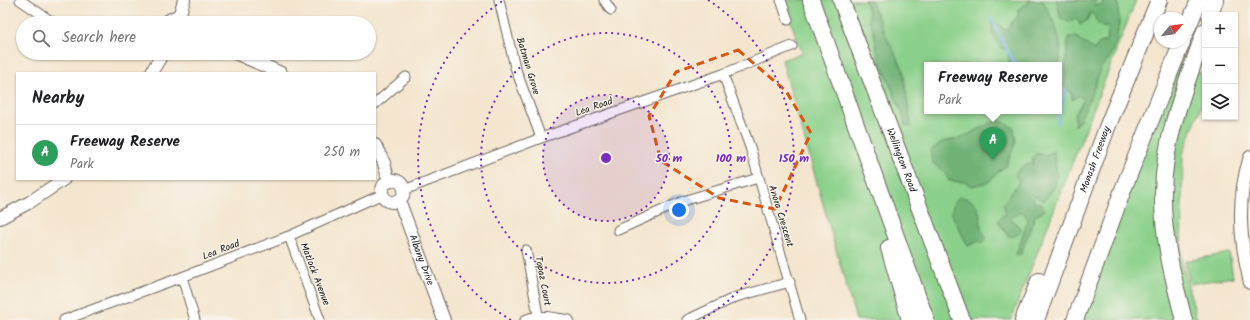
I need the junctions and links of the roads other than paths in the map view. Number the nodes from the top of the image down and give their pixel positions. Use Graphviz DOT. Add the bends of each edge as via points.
graph roads {
  1 [pos="20,0"];
  2 [pos="184,0"];
  3 [pos="499,0"];
  4 [pos="604,0"];
  5 [pos="781,0"];
  6 [pos="811,0"];
  7 [pos="841,0"];
  8 [pos="1159,0"];
  9 [pos="1199,0"];
  10 [pos="1215,0"];
  11 [pos="611,10"];
  12 [pos="1211,12"];
  13 [pos="44,16"];
  14 [pos="182,16"];
  15 [pos="788,20"];
  16 [pos="1190,22"];
  17 [pos="1202,40"];
  18 [pos="792,46"];
  19 [pos="1180,48"];
  20 [pos="159,60"];
  21 [pos="248,60"];
  22 [pos="266,70"];
  23 [pos="152,72"];
  24 [pos="276,72"];
  25 [pos="723,74"];
  26 [pos="406,77"];
  27 [pos="376,103"];
  28 [pos="1108,125"];
  29 [pos="859,136"];
  30 [pos="541,138"];
  31 [pos="376,147"];
  32 [pos="1250,157"];
  33 [pos="758,178"];
  34 [pos="63,180"];
  35 [pos="389,182"];
  36 [pos="383,194"];
  37 [pos="402,195"];
  38 [pos="0,218"];
  39 [pos="618,230"];
  40 [pos="288,236"];
  41 [pos="526,250"];
  42 [pos="182,277"];
  43 [pos="790,282"];
  44 [pos="1250,283"];
  45 [pos="538,315"];
  46 [pos="64,320"];
  47 [pos="195,320"];
  48 [pos="320,320"];
  49 [pos="444,320"];
  50 [pos="525,320"];
  51 [pos="568,320"];
  52 [pos="687,320"];
  53 [pos="800,320"];
  54 [pos="910,320"];
  55 [pos="926,320"];
  56 [pos="962,320"];
  57 [pos="1023,320"];
  58 [pos="1036,320"];
  59 [pos="1075,320"];
  60 [pos="1184,320"];
  1 -- 13 [label="street"];
  2 -- 14 [label="street"];
  3 -- 30 [label="street, Batman Grove" via="515,67"];
  4 -- 11 [label="street"];
  5 -- 15 [label="street"];
  6 -- 29 [label="highway"];
  7 -- 56 [label="highway, Wellington Road"];
  8 -- 28 [label="highway, Monash Freeway"];
  9 -- 16 [label="highway"];
  10 -- 12 [label="highway"];
  17 -- 60 [label="highway" via="1168,146 1163,191 1165,232 1172,275"];
  18 -- 25 [label="street, Lea Road"];
  19 -- 59 [label="highway" via="1124,187"];
  20 -- 23 [label="street"];
  21 -- 22 [label="street"];
  22 -- 24 [label="street"];
  25 -- 30 [label="street, Lea Road"];
  25 -- 33 [label="street, Anora Crescent"];
  26 -- 27 [label="street"];
  28 -- 57 [label="highway"];
  28 -- 58 [label="highway, Monash Freeway"];
  29 -- 54 [label="highway"];
  29 -- 55 [label="highway"];
  30 -- 37 [label="street, Lea Road"];
  31 -- 35 [label="street"];
  32 -- 44 [label="street" via="1244,179 1240,214 1242,249"];
  33 -- 39 [label="street" via="683,201"];
  33 -- 43 [label="street, Anora Crescent"];
  34 -- 38 [label="street"];
  35 -- 36 [label="street" via="384,187"];
  35 -- 37 [label="street" via="400,183"];
  36 -- 37 [label="street" via="389,201"];
  36 -- 40 [label="street, Lea Road"];
  37 -- 49 [label="street, Albany Drive"];
  40 -- 42 [label="street, Lea Road"];
  40 -- 48 [label="street, Matlock Avenue"];
  41 -- 45 [label="street, Topaz Court"];
  42 -- 46 [label="street, Lea Road"];
  42 -- 47 [label="street"];
  43 -- 52 [label="street" via="736,297"];
  43 -- 53 [label="street, Anora Crescent"];
  45 -- 50 [label="street"];
  45 -- 51 [label="street"];
}
